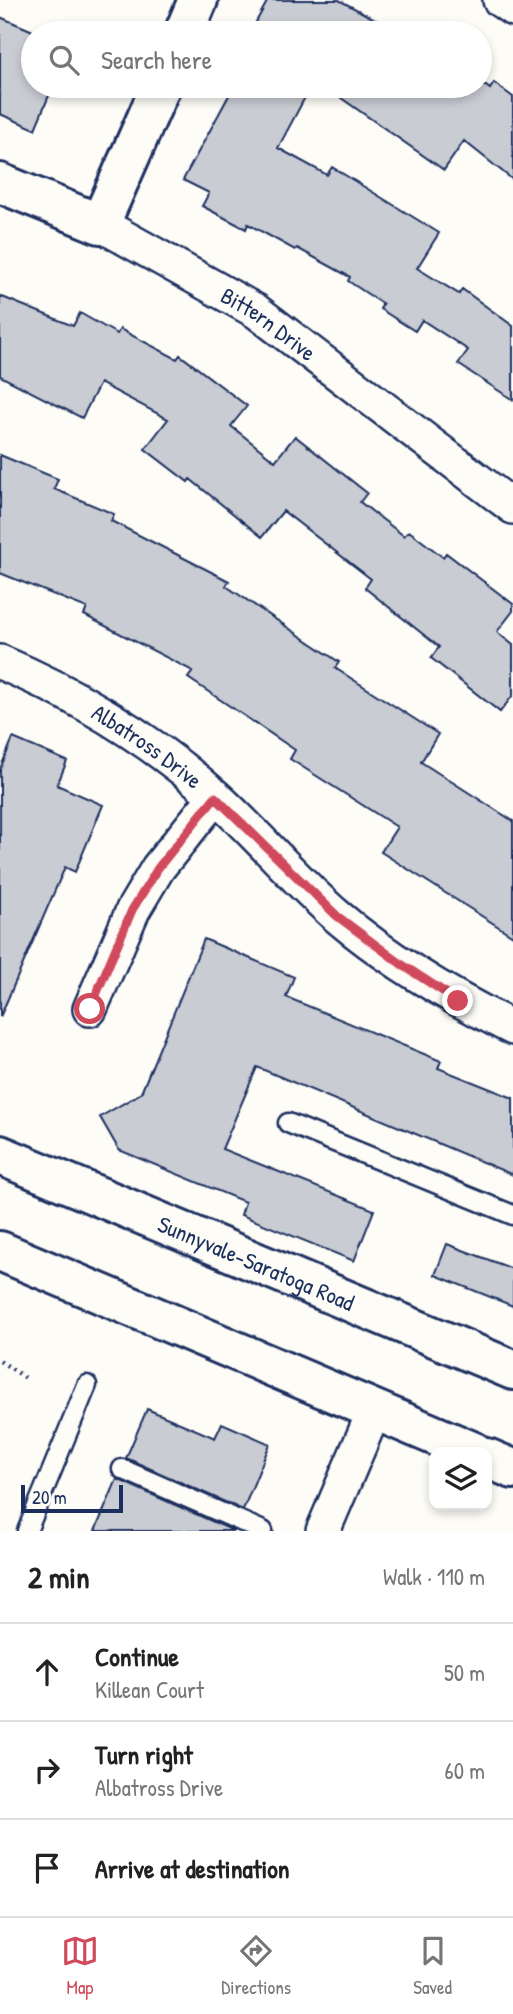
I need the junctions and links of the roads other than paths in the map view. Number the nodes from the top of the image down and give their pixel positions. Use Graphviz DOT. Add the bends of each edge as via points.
graph roads {
  1 [pos="198,0"];
  2 [pos="500,0"];
  3 [pos="513,9"];
  4 [pos="189,21"];
  5 [pos="155,98"];
  6 [pos="0,183"];
  7 [pos="100,224"];
  8 [pos="513,507"];
  9 [pos="0,662"];
  10 [pos="215,797"];
  11 [pos="90,1009"];
  12 [pos="513,1028"];
  13 [pos="288,1124"];
  14 [pos="0,1154"];
  15 [pos="513,1215"];
  16 [pos="0,1251"];
  17 [pos="513,1370"];
  18 [pos="87,1385"];
  19 [pos="375,1409"];
  20 [pos="462,1447"];
  21 [pos="492,1460"];
  22 [pos="122,1469"];
  23 [pos="513,1469"];
  24 [pos="27,1531"];
  25 [pos="263,1531"];
  26 [pos="324,1531"];
  1 -- 4 [label="main road"];
  2 -- 3 [label="street"];
  5 -- 7 [label="main road"];
  6 -- 7 [label="main road, Bittern Drive"];
  7 -- 8 [label="street, Bittern Drive" via="256,311"];
  9 -- 10 [label="street, Albatross Drive" via="95,710 160,752"];
  10 -- 11 [label="street" via="158,868 132,910"];
  10 -- 12 [label="street, Albatross Drive" via="337,916 437,987"];
  13 -- 15 [label="lane"];
  14 -- 17 [label="main road, Sunnyvale-Saratoga Road"];
  16 -- 19 [label="main road"];
  18 -- 24 [label="lane"];
  19 -- 20 [label="main road"];
  19 -- 26 [label="street"];
  21 -- 23 [label="main road"];
  22 -- 25 [label="lane"];
}
